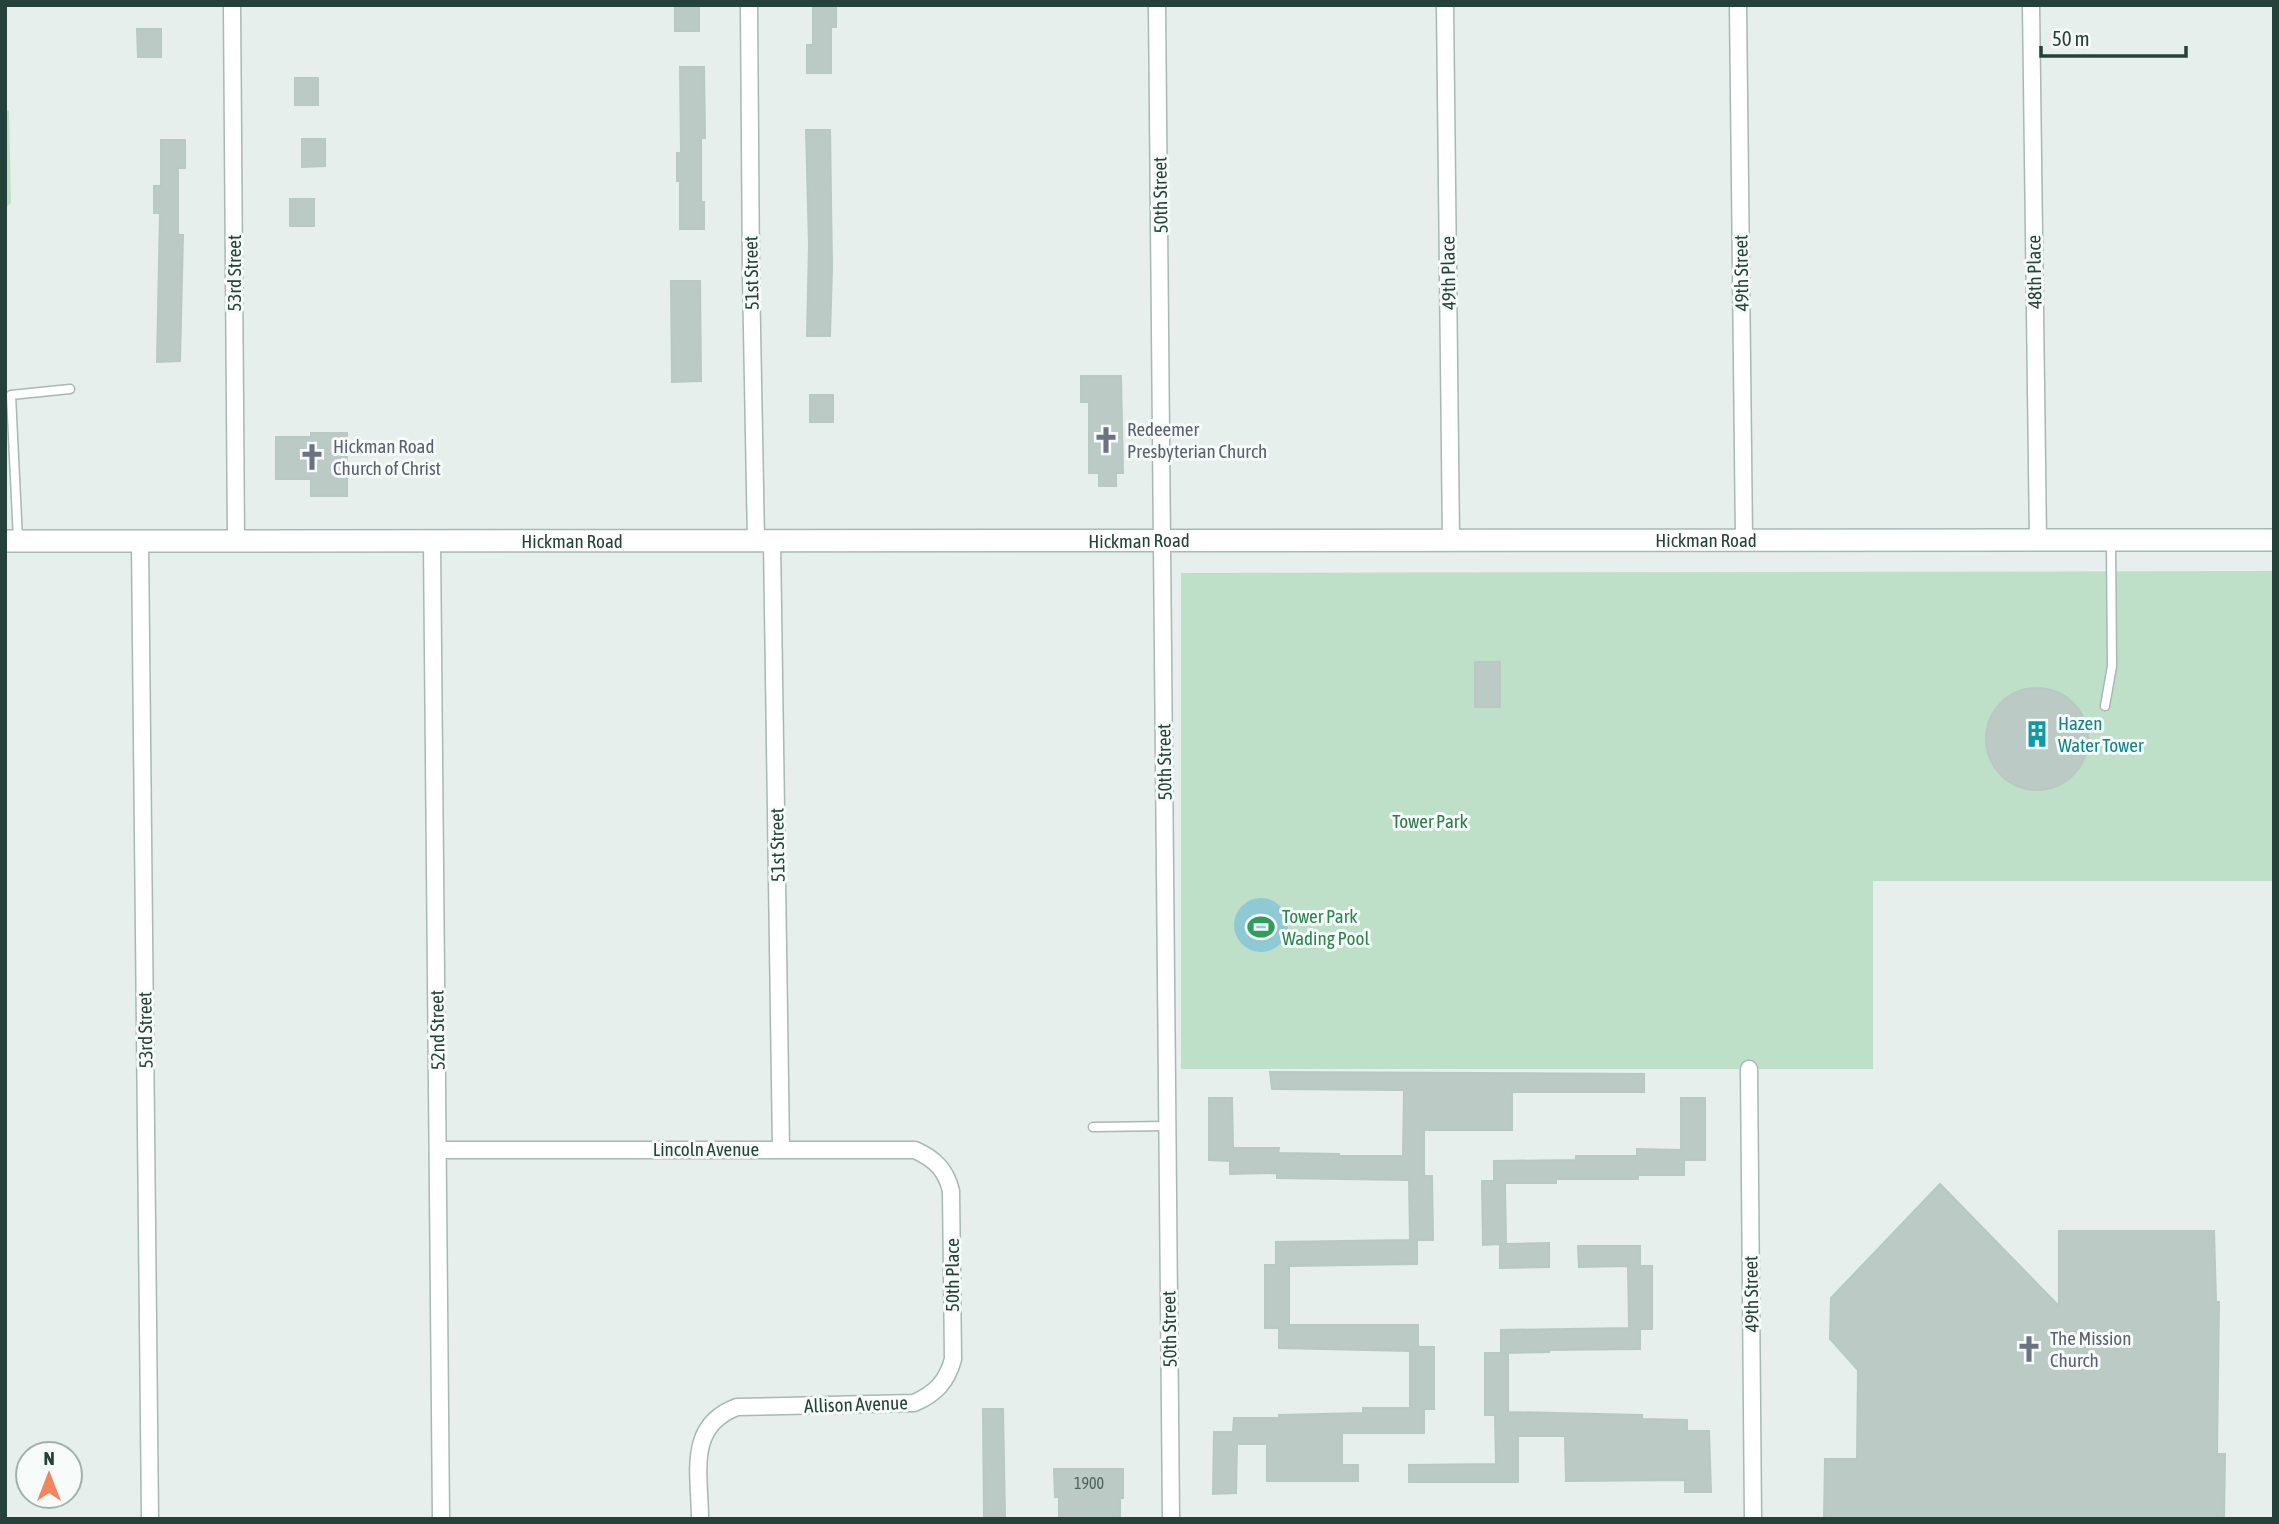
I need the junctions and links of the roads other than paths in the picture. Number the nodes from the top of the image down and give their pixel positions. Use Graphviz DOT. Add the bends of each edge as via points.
graph roads {
  1 [pos="232,5"];
  2 [pos="749,5"];
  3 [pos="1157,5"];
  4 [pos="1445,5"];
  5 [pos="1738,5"];
  6 [pos="2031,5"];
  7 [pos="70,389"];
  8 [pos="1162,540"];
  9 [pos="1451,540"];
  10 [pos="1744,540"];
  11 [pos="2038,540"];
  12 [pos="2111,540"];
  13 [pos="2274,540"];
  14 [pos="12,541"];
  15 [pos="140,541"];
  16 [pos="236,541"];
  17 [pos="432,541"];
  18 [pos="764,541"];
  19 [pos="2105,706"];
  20 [pos="1749,1069"];
  21 [pos="1167,1126"];
  22 [pos="1093,1127"];
  23 [pos="781,1149"];
  24 [pos="438,1150"];
  25 [pos="951,1191"];
  26 [pos="953,1359"];
  27 [pos="150,1519"];
  28 [pos="441,1519"];
  29 [pos="700,1519"];
  30 [pos="1171,1519"];
  31 [pos="1753,1519"];
  1 -- 16 [label="street, 53rd Street"];
  2 -- 18 [label="street, 51st Street" via="750,263"];
  3 -- 8 [label="street, 50th Street"];
  4 -- 9 [label="street, 49th Place"];
  5 -- 10 [label="street, 49th Street"];
  6 -- 11 [label="street, 48th Place"];
  7 -- 14 [label="lane" via="11,395"];
  8 -- 9 [label="main road, Hickman Road"];
  8 -- 18 [label="main road, Hickman Road"];
  8 -- 21 [label="street, 50th Street"];
  9 -- 10 [label="main road, Hickman Road"];
  10 -- 11 [label="main road, Hickman Road"];
  11 -- 12 [label="main road, Hickman Road"];
  12 -- 13 [label="main road, Hickman Road"];
  12 -- 19 [label="lane" via="2112,666"];
  14 -- 15 [label="main road, Hickman Road"];
  15 -- 16 [label="main road, Hickman Road"];
  15 -- 27 [label="street, 53rd Street"];
  16 -- 17 [label="main road, Hickman Road"];
  17 -- 18 [label="main road, Hickman Road"];
  17 -- 24 [label="street, 52nd Street"];
  18 -- 23 [label="street, 51st Street"];
  20 -- 31 [label="street, 49th Street"];
  21 -- 22 [label="lane"];
  21 -- 30 [label="street, 50th Street"];
  23 -- 24 [label="street, Lincoln Avenue"];
  23 -- 25 [label="street, Lincoln Avenue" via="915,1150 941,1166"];
  24 -- 28 [label="street, 52nd Street"];
  25 -- 26 [label="street, 50th Place"];
  26 -- 29 [label="street, Allison Avenue" via="941,1385 914,1403 737,1407 723,1413 704,1434 700,1448"];
}
